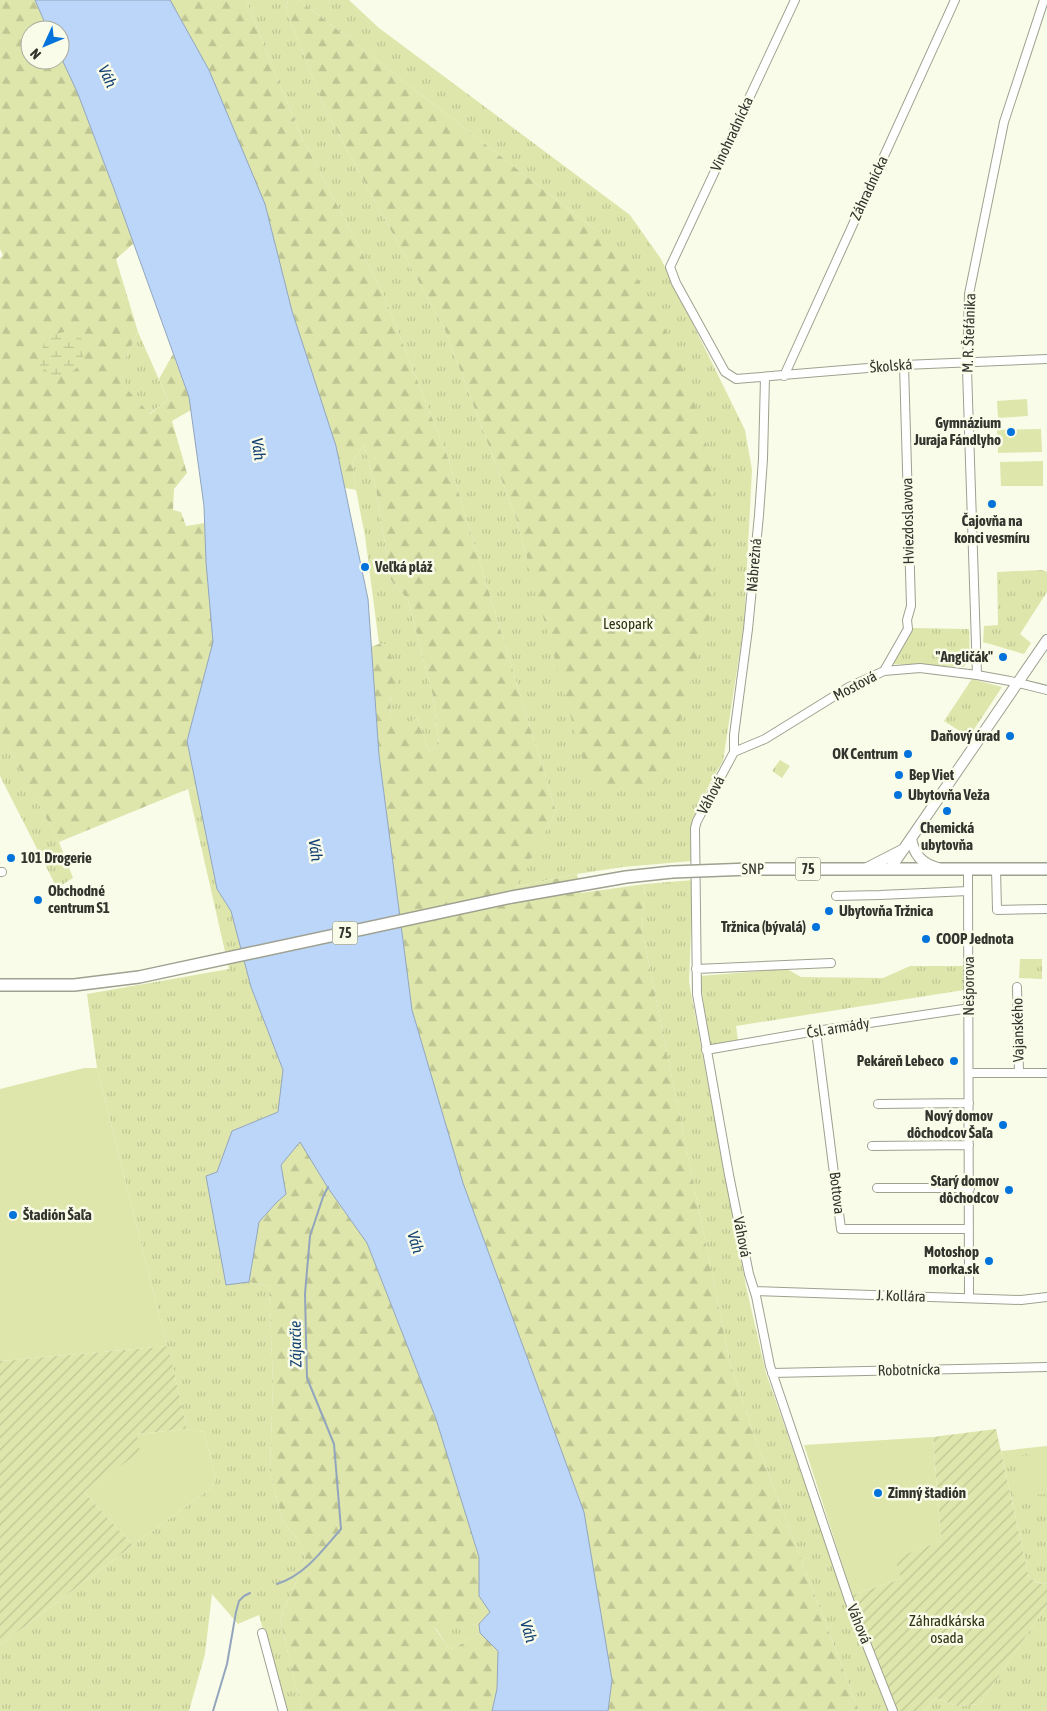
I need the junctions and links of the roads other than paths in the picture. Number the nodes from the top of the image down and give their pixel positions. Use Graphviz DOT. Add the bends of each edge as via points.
graph roads {
  1 [pos="795,0"];
  2 [pos="955,0"];
  3 [pos="1044,0"];
  4 [pos="1047,359"];
  5 [pos="968,361"];
  6 [pos="904,365"];
  7 [pos="784,376"];
  8 [pos="765,378"];
  9 [pos="736,379"];
  10 [pos="1047,640"];
  11 [pos="884,671"];
  12 [pos="977,675"];
  13 [pos="1018,683"];
  14 [pos="1047,690"];
  15 [pos="734,752"];
  16 [pos="911,838"];
  17 [pos="904,848"];
  18 [pos="865,869"];
  19 [pos="890,869"];
  20 [pos="943,869"];
  21 [pos="968,869"];
  22 [pos="996,869"];
  23 [pos="1047,869"];
  24 [pos="968,891"];
  25 [pos="836,896"];
  26 [pos="1047,908"];
  27 [pos="831,963"];
  28 [pos="696,969"];
  29 [pos="2,985"];
  30 [pos="1017,987"];
  31 [pos="970,1008"];
  32 [pos="816,1031"];
  33 [pos="706,1050"];
  34 [pos="970,1073"];
  35 [pos="1019,1073"];
  36 [pos="1047,1073"];
  37 [pos="969,1103"];
  38 [pos="878,1104"];
  39 [pos="969,1145"];
  40 [pos="872,1146"];
  41 [pos="877,1188"];
  42 [pos="970,1188"];
  43 [pos="969,1229"];
  44 [pos="755,1292"];
  45 [pos="1047,1297"];
  46 [pos="970,1298"];
  47 [pos="1047,1367"];
  48 [pos="772,1373"];
  49 [pos="262,1633"];
  50 [pos="283,1711"];
  51 [pos="893,1711"];
  1 -- 9 [label="street, Vinohradnícka" via="670,268 725,372"];
  2 -- 7 [label="street, Záhradnícka"];
  3 -- 5 [label="street, M. R. Štefánika" via="1004,122 969,294"];
  4 -- 5 [label="street, Školská"];
  5 -- 6 [label="street, Školská"];
  5 -- 12 [label="street, M. R. Štefánika"];
  6 -- 7 [label="street, Školská"];
  6 -- 11 [label="street, Hviezdoslavova" via="911,606 908,629"];
  7 -- 8 [label="street, Školská"];
  8 -- 9 [label="street, Školská"];
  8 -- 15 [label="street, Nábrežná" via="759,515"];
  10 -- 13 [label="main road"];
  11 -- 12 [label="street, Mostová" via="920,668"];
  11 -- 15 [label="street, Mostová" via="849,687 765,739"];
  12 -- 13 [label="street, Mostová"];
  13 -- 14 [label="street, Mostová"];
  13 -- 16 [label="main road"];
  15 -- 28 [label="street, Váhová" via="695,828"];
  16 -- 17 [label="main road"];
  16 -- 20 [label="main road" via="916,855 930,866"];
  17 -- 18 [label="main road"];
  17 -- 19 [label="main road"];
  18 -- 19 [label="main road, SNP / 75"];
  18 -- 29 [label="main road, SNP / 75, bridge" via="750,869 626,877 512,897 140,977 74,985"];
  19 -- 20 [label="main road, SNP / 75"];
  20 -- 21 [label="main road, SNP / 75"];
  21 -- 22 [label="main road, SNP / 75"];
  21 -- 24 [label="street, Nešporova"];
  22 -- 23 [label="main road, SNP / 75"];
  22 -- 26 [label="street" via="997,910"];
  24 -- 25 [label="street"];
  24 -- 31 [label="street, Nešporova"];
  27 -- 28 [label="street"];
  28 -- 33 [label="street, Váhová"];
  30 -- 35 [label="street, Vajanského"];
  31 -- 32 [label="street, Čsl. armády"];
  31 -- 34 [label="street, Nešporova"];
  32 -- 33 [label="street, Čsl. armády"];
  32 -- 43 [label="street, Bottova" via="841,1229"];
  33 -- 44 [label="street, Váhová"];
  34 -- 35 [label="street, Vajanského"];
  34 -- 37 [label="street, Nešporova"];
  35 -- 36 [label="street, Vajanského"];
  37 -- 38 [label="street"];
  37 -- 39 [label="street, Nešporova"];
  39 -- 40 [label="street"];
  39 -- 42 [label="street, Nešporova"];
  41 -- 42 [label="street"];
  42 -- 43 [label="street, Nešporova"];
  43 -- 46 [label="street, Nešporova"];
  44 -- 46 [label="street, J. Kollára"];
  44 -- 48 [label="street, Váhová"];
  45 -- 46 [label="street, J. Kollára" via="1021,1300"];
  47 -- 48 [label="street, Robotnícka"];
  48 -- 51 [label="street, Váhová" via="849,1600"];
  49 -- 50 [label="street"];
}
